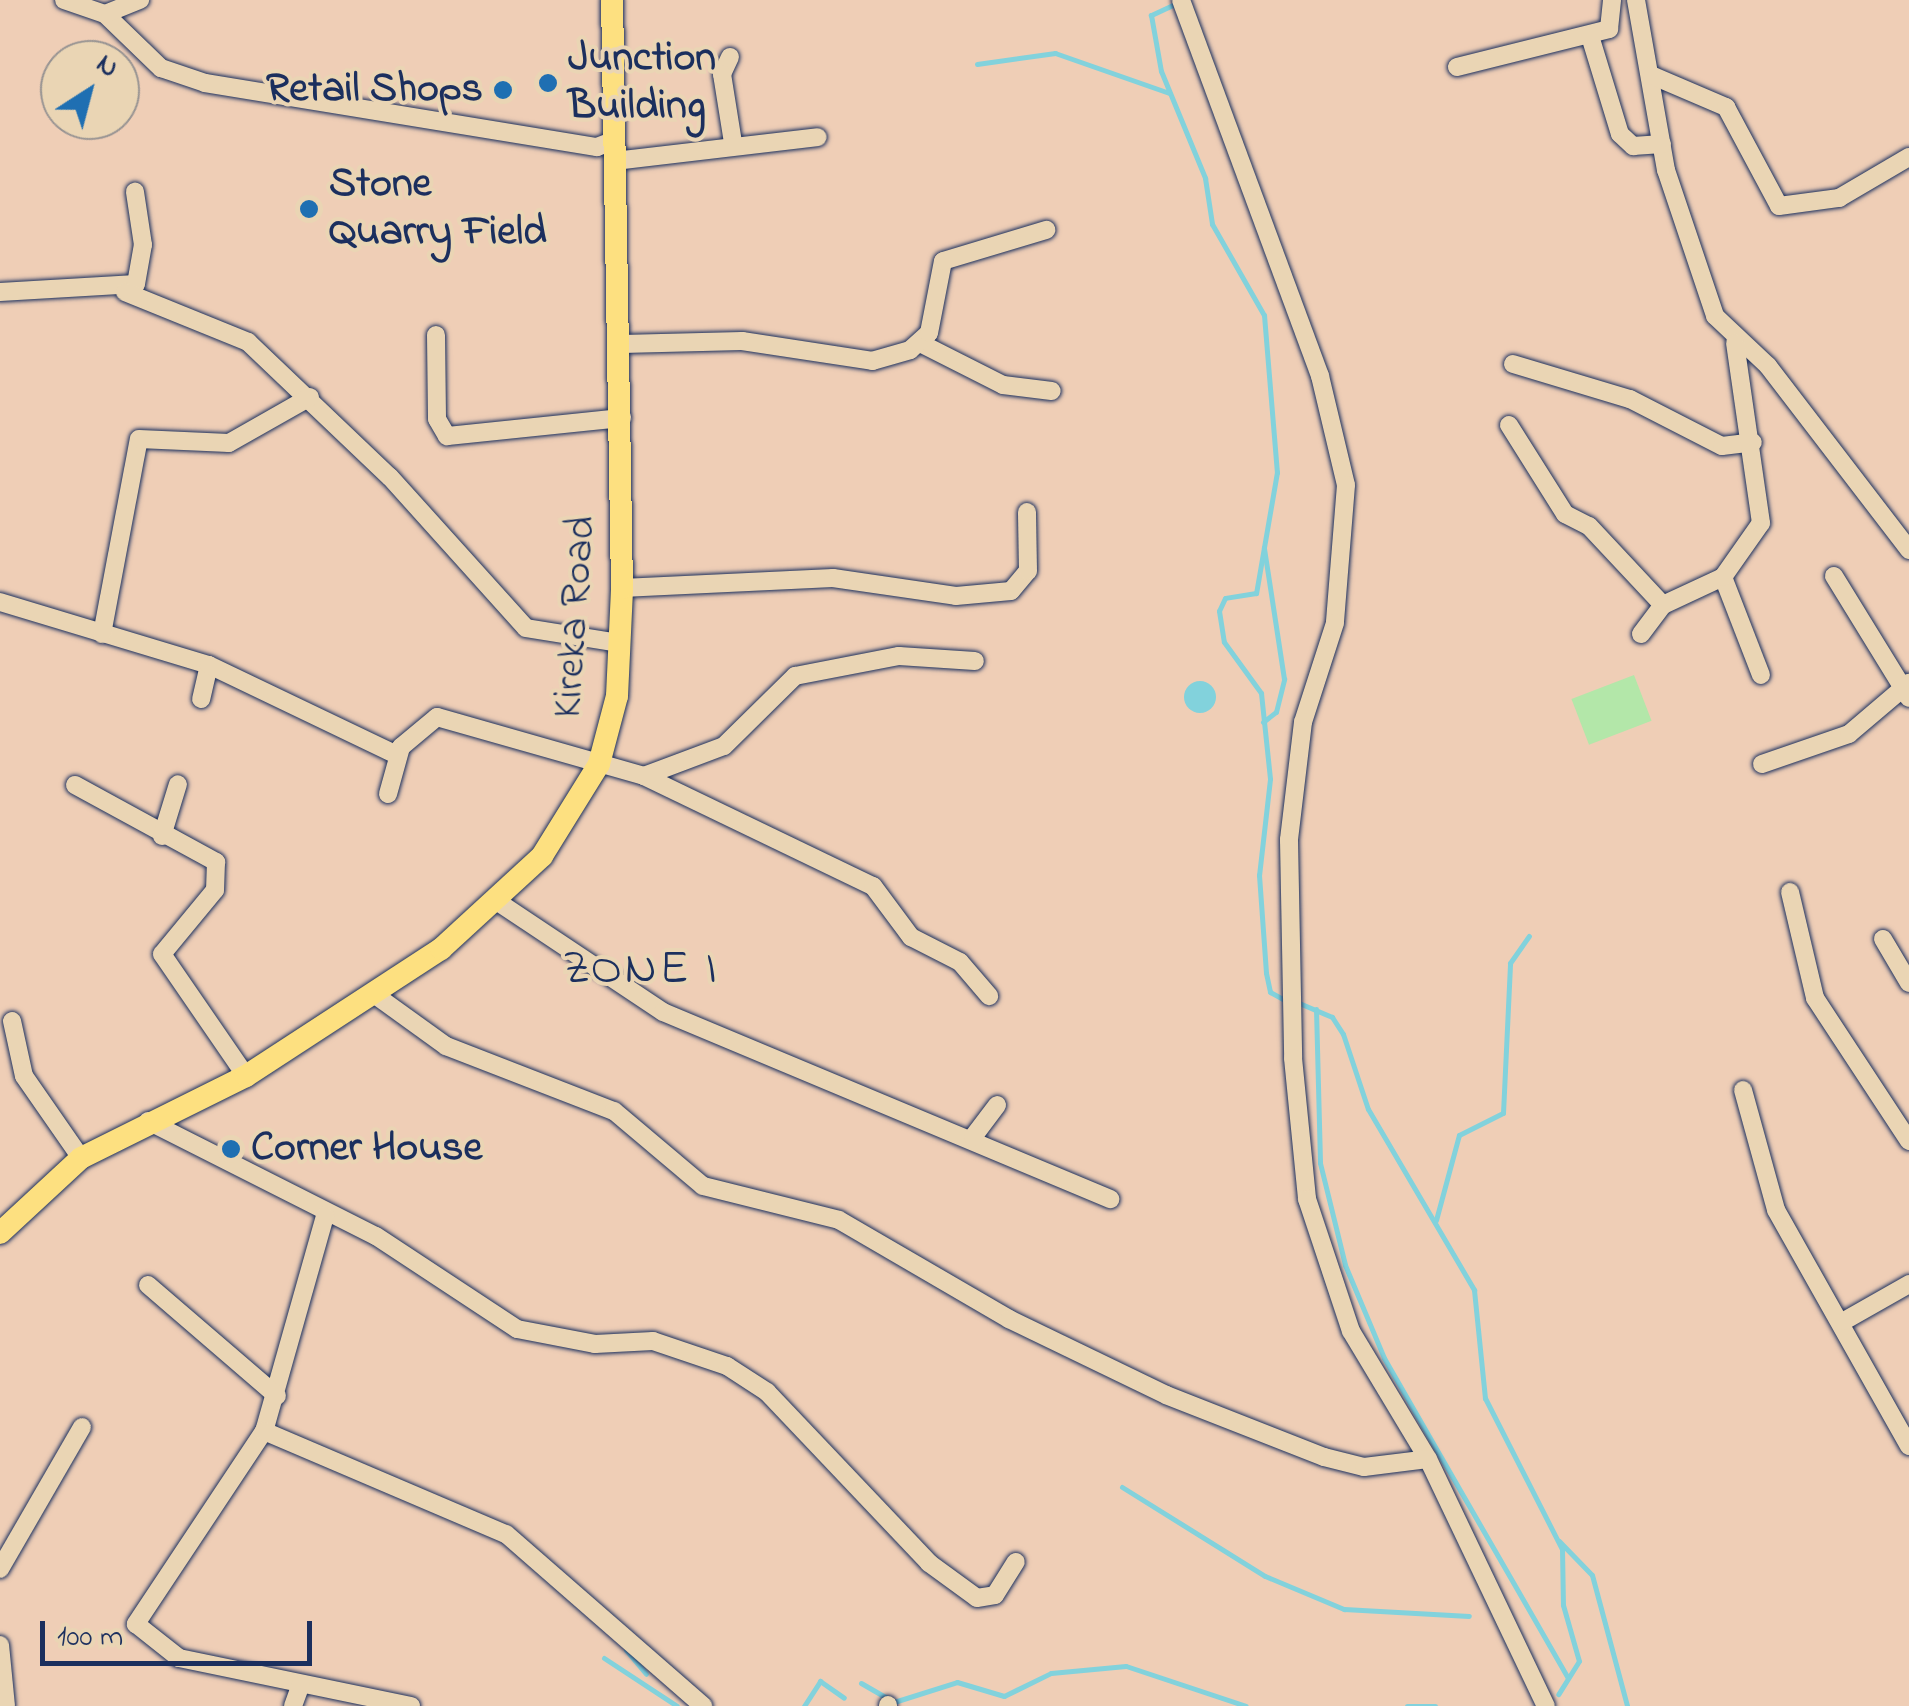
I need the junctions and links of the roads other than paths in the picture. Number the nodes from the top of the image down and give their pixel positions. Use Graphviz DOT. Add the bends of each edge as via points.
graph roads {
  1 [pos="64,0"];
  2 [pos="140,0"];
  3 [pos="612,0"];
  4 [pos="1612,0"];
  5 [pos="1636,0"];
  6 [pos="1182,5"];
  7 [pos="105,14"];
  8 [pos="1590,36"];
  9 [pos="730,57"];
  10 [pos="1457,67"];
  11 [pos="1650,75"];
  12 [pos="818,137"];
  13 [pos="732,143"];
  14 [pos="1662,144"];
  15 [pos="615,150"];
  16 [pos="1909,157"];
  17 [pos="135,192"];
  18 [pos="1046,230"];
  19 [pos="0,292"];
  20 [pos="125,292"];
  21 [pos="436,335"];
  22 [pos="920,343"];
  23 [pos="1735,343"];
  24 [pos="622,344"];
  25 [pos="1513,364"];
  26 [pos="1052,391"];
  27 [pos="310,397"];
  28 [pos="622,418"];
  29 [pos="1509,425"];
  30 [pos="1753,442"];
  31 [pos="1028,512"];
  32 [pos="1909,550"];
  33 [pos="1834,576"];
  34 [pos="1722,578"];
  35 [pos="622,588"];
  36 [pos="0,602"];
  37 [pos="1663,605"];
  38 [pos="102,634"];
  39 [pos="1641,634"];
  40 [pos="619,644"];
  41 [pos="975,660"];
  42 [pos="210,664"];
  43 [pos="1761,676"];
  44 [pos="1907,690"];
  45 [pos="201,699"];
  46 [pos="397,755"];
  47 [pos="599,764"];
  48 [pos="1762,764"];
  49 [pos="644,776"];
  50 [pos="178,784"];
  51 [pos="75,785"];
  52 [pos="388,794"];
  53 [pos="162,836"];
  54 [pos="1790,892"];
  55 [pos="498,902"];
  56 [pos="1884,940"];
  57 [pos="1909,983"];
  58 [pos="989,996"];
  59 [pos="378,997"];
  60 [pos="12,1021"];
  61 [pos="246,1076"];
  62 [pos="1742,1090"];
  63 [pos="998,1106"];
  64 [pos="148,1121"];
  65 [pos="973,1137"];
  66 [pos="1909,1142"];
  67 [pos="81,1158"];
  68 [pos="1112,1199"];
  69 [pos="326,1216"];
  70 [pos="0,1233"];
  71 [pos="1909,1284"];
  72 [pos="148,1286"];
  73 [pos="1844,1322"];
  74 [pos="277,1396"];
  75 [pos="82,1427"];
  76 [pos="264,1431"];
  77 [pos="1909,1446"];
  78 [pos="1428,1458"];
  79 [pos="1016,1562"];
  80 [pos="0,1569"];
  81 [pos="0,1644"];
  82 [pos="301,1684"];
  83 [pos="6,1706"];
  84 [pos="294,1706"];
  85 [pos="410,1706"];
  86 [pos="703,1706"];
  87 [pos="1546,1706"];
  1 -- 7 [label="street"];
  2 -- 7 [label="street"];
  3 -- 15 [label="main road, Kireka Road"];
  4 -- 8 [label="street" via="1614,24"];
  5 -- 11 [label="street"];
  6 -- 78 [label="street" via="1320,376 1346,485 1335,623 1296,763 1294,1012 1307,1199 1352,1331"];
  7 -- 15 [label="street" via="161,68 205,83"];
  8 -- 10 [label="street"];
  8 -- 14 [label="street" via="1620,134 1633,146"];
  9 -- 13 [label="street" via="722,74"];
  11 -- 14 [label="street"];
  11 -- 16 [label="street" via="1726,107 1779,206 1839,198"];
  12 -- 13 [label="street" via="780,147"];
  13 -- 15 [label="street"];
  14 -- 23 [label="street" via="1709,303"];
  15 -- 24 [label="main road, Kireka Road"];
  17 -- 20 [label="street" via="143,273"];
  18 -- 22 [label="street" via="943,261"];
  19 -- 20 [label="street"];
  20 -- 27 [label="street" via="248,342"];
  21 -- 28 [label="street" via="437,419 448,436"];
  22 -- 24 [label="street" via="861,363 742,341"];
  22 -- 26 [label="street" via="1002,384"];
  23 -- 30 [label="street"];
  23 -- 32 [label="street" via="1768,366"];
  24 -- 28 [label="main road, Kireka Road"];
  25 -- 30 [label="street" via="1630,398 1722,446"];
  27 -- 38 [label="street" via="229,443 139,439"];
  27 -- 40 [label="street" via="499,608 542,634"];
  28 -- 35 [label="main road, Kireka Road"];
  29 -- 37 [label="street" via="1565,514 1589,526"];
  30 -- 34 [label="street" via="1761,523"];
  31 -- 35 [label="street" via="1028,571 1011,591 956,596 833,578"];
  33 -- 44 [label="street"];
  34 -- 37 [label="street"];
  34 -- 43 [label="street"];
  35 -- 40 [label="main road, Kireka Road"];
  36 -- 38 [label="street"];
  37 -- 39 [label="street"];
  38 -- 42 [label="street"];
  40 -- 47 [label="main road, Kireka Road"];
  41 -- 49 [label="street" via="900,656 814,669 780,687 724,746"];
  42 -- 45 [label="street"];
  42 -- 46 [label="street"];
  44 -- 48 [label="street" via="1849,734"];
  46 -- 47 [label="street" via="420,727 448,717"];
  46 -- 52 [label="street"];
  47 -- 49 [label="street"];
  47 -- 55 [label="main road, Kireka Road" via="542,856"];
  49 -- 58 [label="street" via="873,886 911,937 960,962"];
  50 -- 53 [label="street"];
  51 -- 53 [label="street"];
  53 -- 61 [label="street" via="221,872 162,954"];
  54 -- 66 [label="street" via="1815,998"];
  55 -- 59 [label="main road, Kireka Road"];
  55 -- 65 [label="street" via="650,1006"];
  56 -- 57 [label="street"];
  59 -- 61 [label="main road, Kireka Road"];
  59 -- 78 [label="street" via="446,1046 614,1111 703,1186 840,1220 1009,1320 1166,1394 1324,1458 1364,1467"];
  60 -- 67 [label="street" via="24,1076"];
  61 -- 64 [label="main road, Kireka Road"];
  62 -- 73 [label="street" via="1776,1210"];
  63 -- 65 [label="street"];
  64 -- 67 [label="main road, Kireka Road"];
  64 -- 69 [label="street"];
  65 -- 68 [label="street"];
  67 -- 70 [label="main road, Kireka Road"];
  69 -- 74 [label="street"];
  69 -- 79 [label="street" via="414,1257 517,1330 595,1344 653,1341 727,1366 767,1392 893,1527 976,1598 995,1595"];
  71 -- 73 [label="street"];
  72 -- 74 [label="street"];
  73 -- 77 [label="street"];
  74 -- 76 [label="street"];
  75 -- 80 [label="street"];
  76 -- 82 [label="street" via="136,1624 179,1658"];
  76 -- 86 [label="street" via="506,1534"];
  78 -- 87 [label="street"];
  81 -- 83 [label="street"];
  82 -- 84 [label="street"];
  82 -- 85 [label="street"];
}
